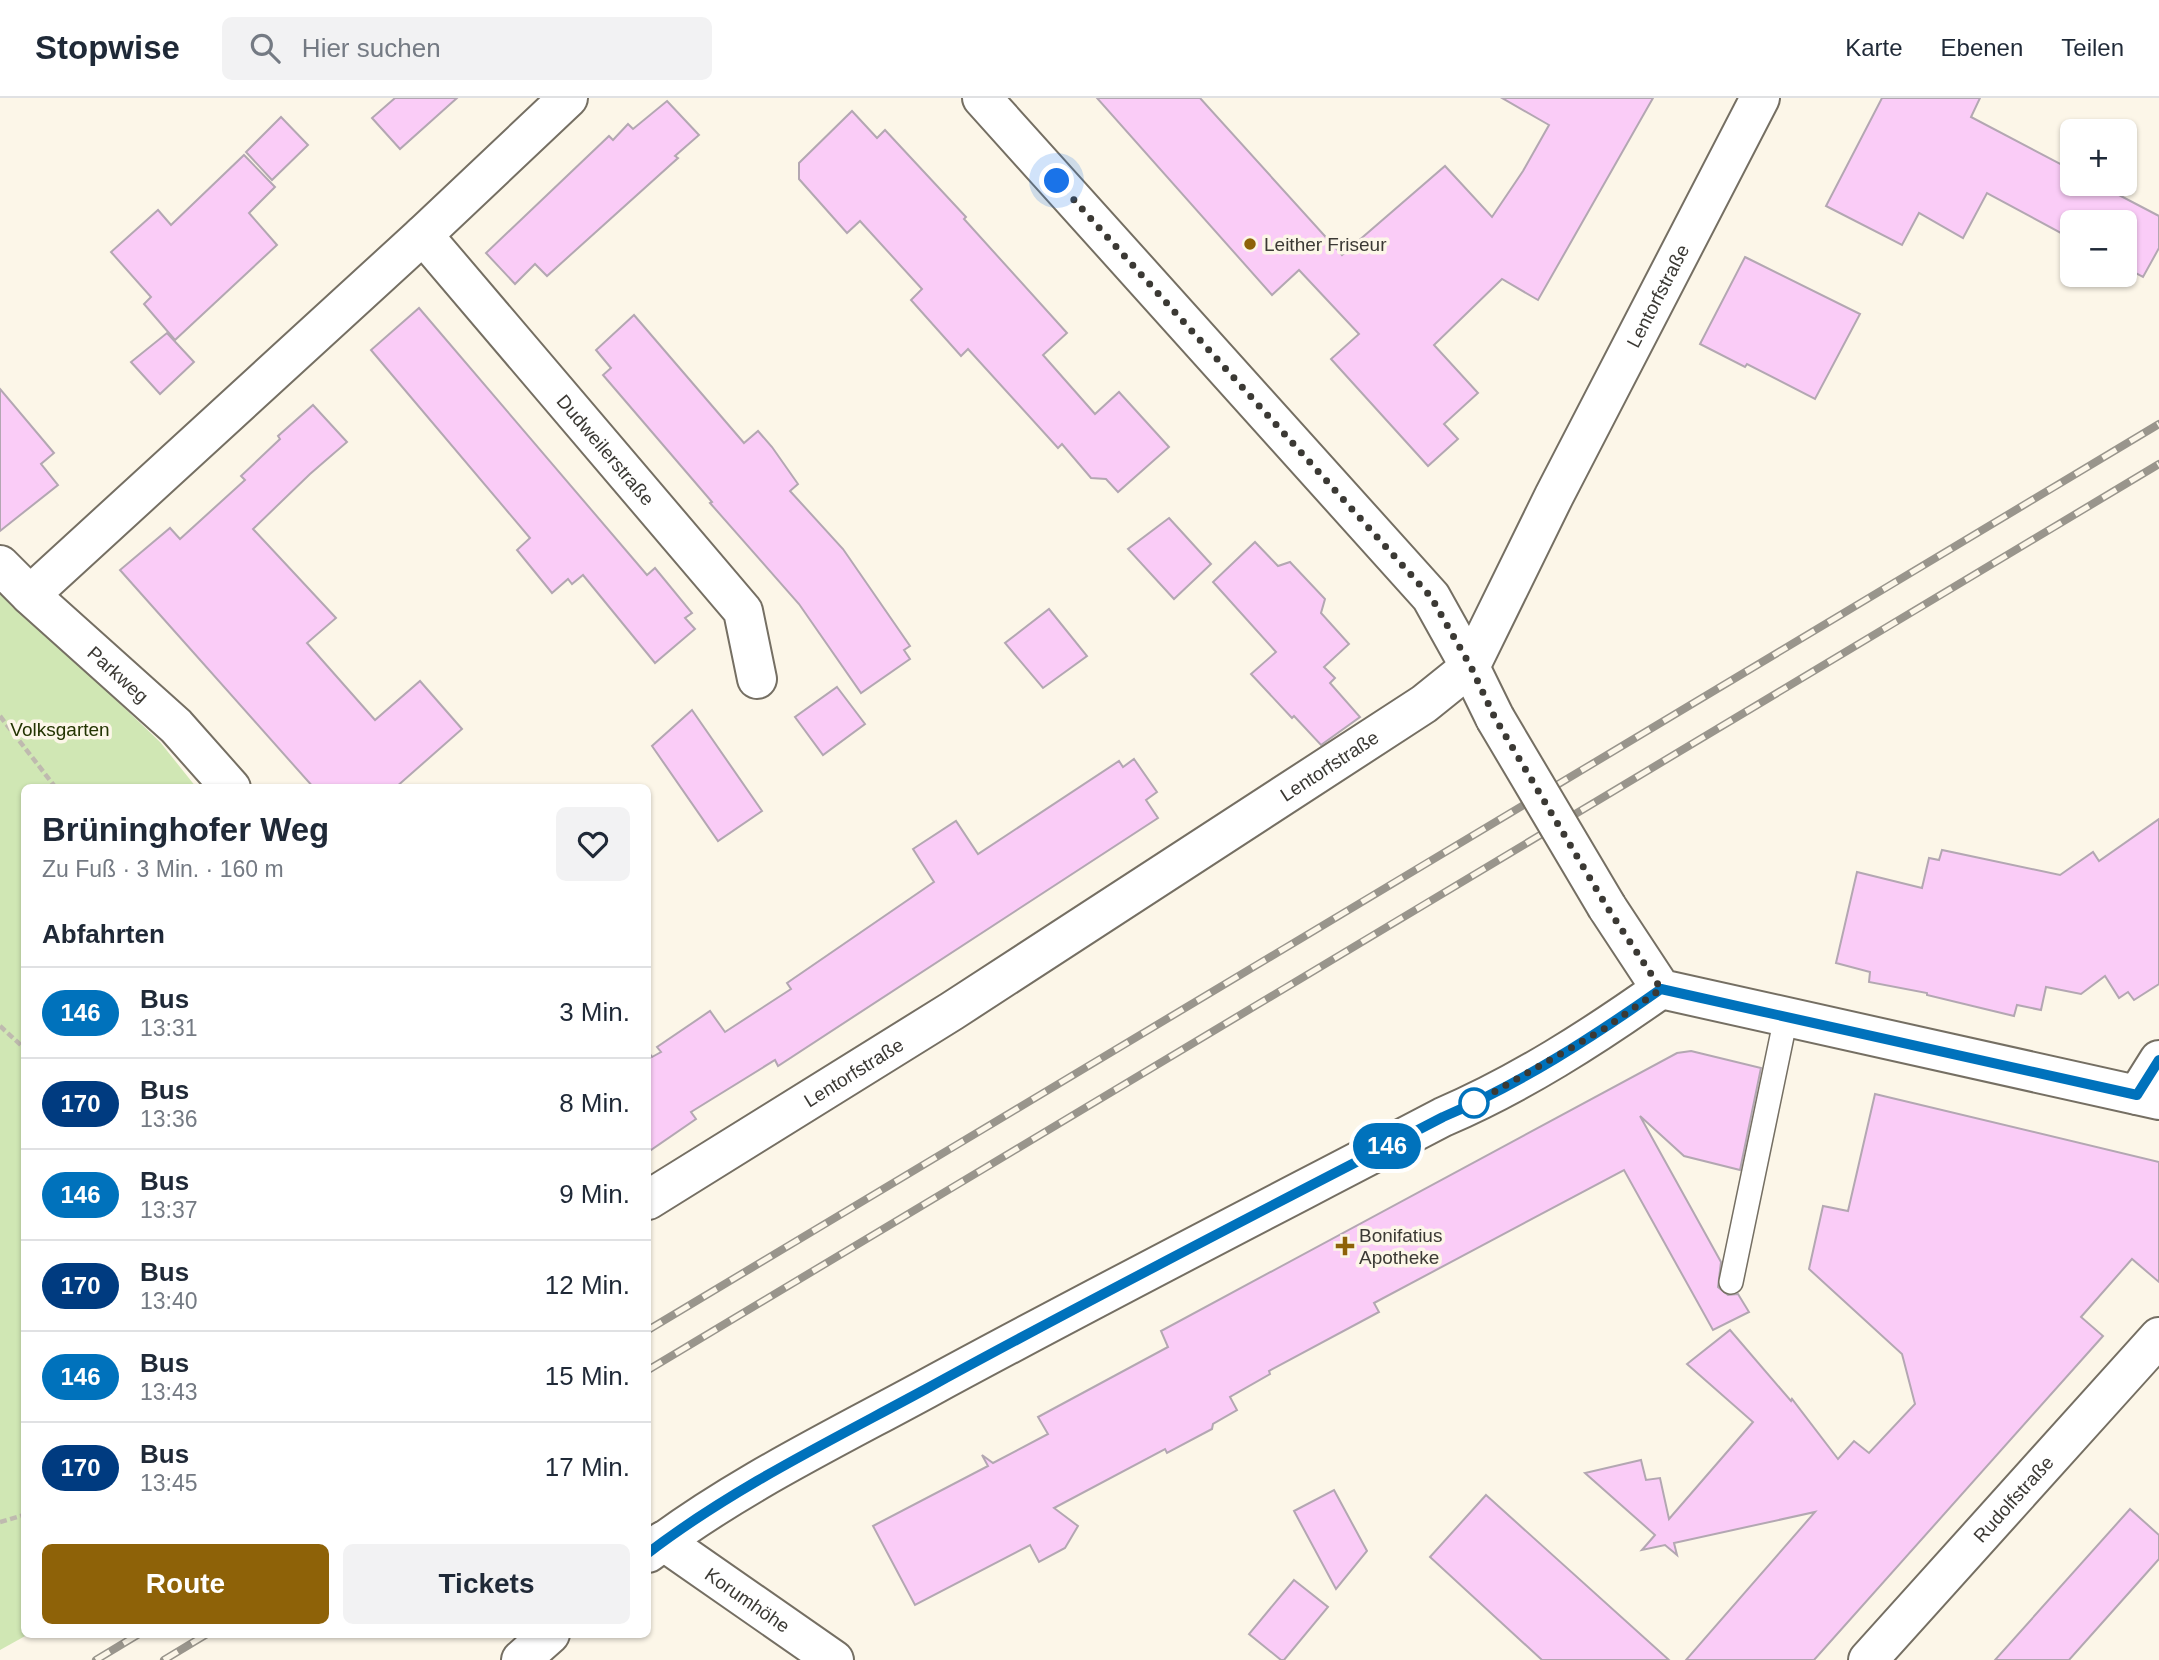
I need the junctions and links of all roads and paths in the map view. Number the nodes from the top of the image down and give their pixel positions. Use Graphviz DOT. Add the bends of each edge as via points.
graph roads {
  1 [pos="982,98"];
  2 [pos="1760,98"];
  3 [pos="559,101"];
  4 [pos="423,235"];
  5 [pos="0,565"];
  6 [pos="30,595"];
  7 [pos="1471,667"];
  8 [pos="757,679"];
  9 [pos="0,716"];
  10 [pos="53,784"];
  11 [pos="227,784"];
  12 [pos="1661,989"];
  13 [pos="1786,1017"];
  14 [pos="0,1026"];
  15 [pos="21,1045"];
  16 [pos="2159,1060"];
  17 [pos="2148,1098"];
  18 [pos="651,1198"];
  19 [pos="1731,1282"];
  20 [pos="2159,1337"];
  21 [pos="21,1516"];
  22 [pos="0,1522"];
  23 [pos="655,1547"];
  24 [pos="546,1638"];
  25 [pos="521,1660"];
  26 [pos="834,1660"];
  27 [pos="1868,1660"];
  1 -- 7 [label="street" via="1431,597"];
  2 -- 7 [label="street, Lentorfstraße"];
  3 -- 4 [label="street"];
  4 -- 6 [label="street"];
  4 -- 8 [label="street, Dudweilerstraße" via="743,611"];
  5 -- 6 [label="street, Parkweg"];
  6 -- 11 [label="street, Parkweg" via="176,726"];
  7 -- 12 [label="street, bridge" via="1495,718"];
  7 -- 18 [label="street, Lentorfstraße" via="1424,704 1009,973"];
  9 -- 10 [label="path"];
  12 -- 13 [label="street"];
  12 -- 23 [label="street" via="1604,1029 1473,1104 1014,1341 736,1494"];
  13 -- 17 [label="street"];
  13 -- 19 [label="lane"];
  14 -- 15 [label="path"];
  16 -- 17 [label="street"];
  20 -- 27 [label="street, Rudolfstraße"];
  21 -- 22 [label="path"];
  23 -- 26 [label="street, Korumhöhe"];
  24 -- 25 [label="street"];
}
